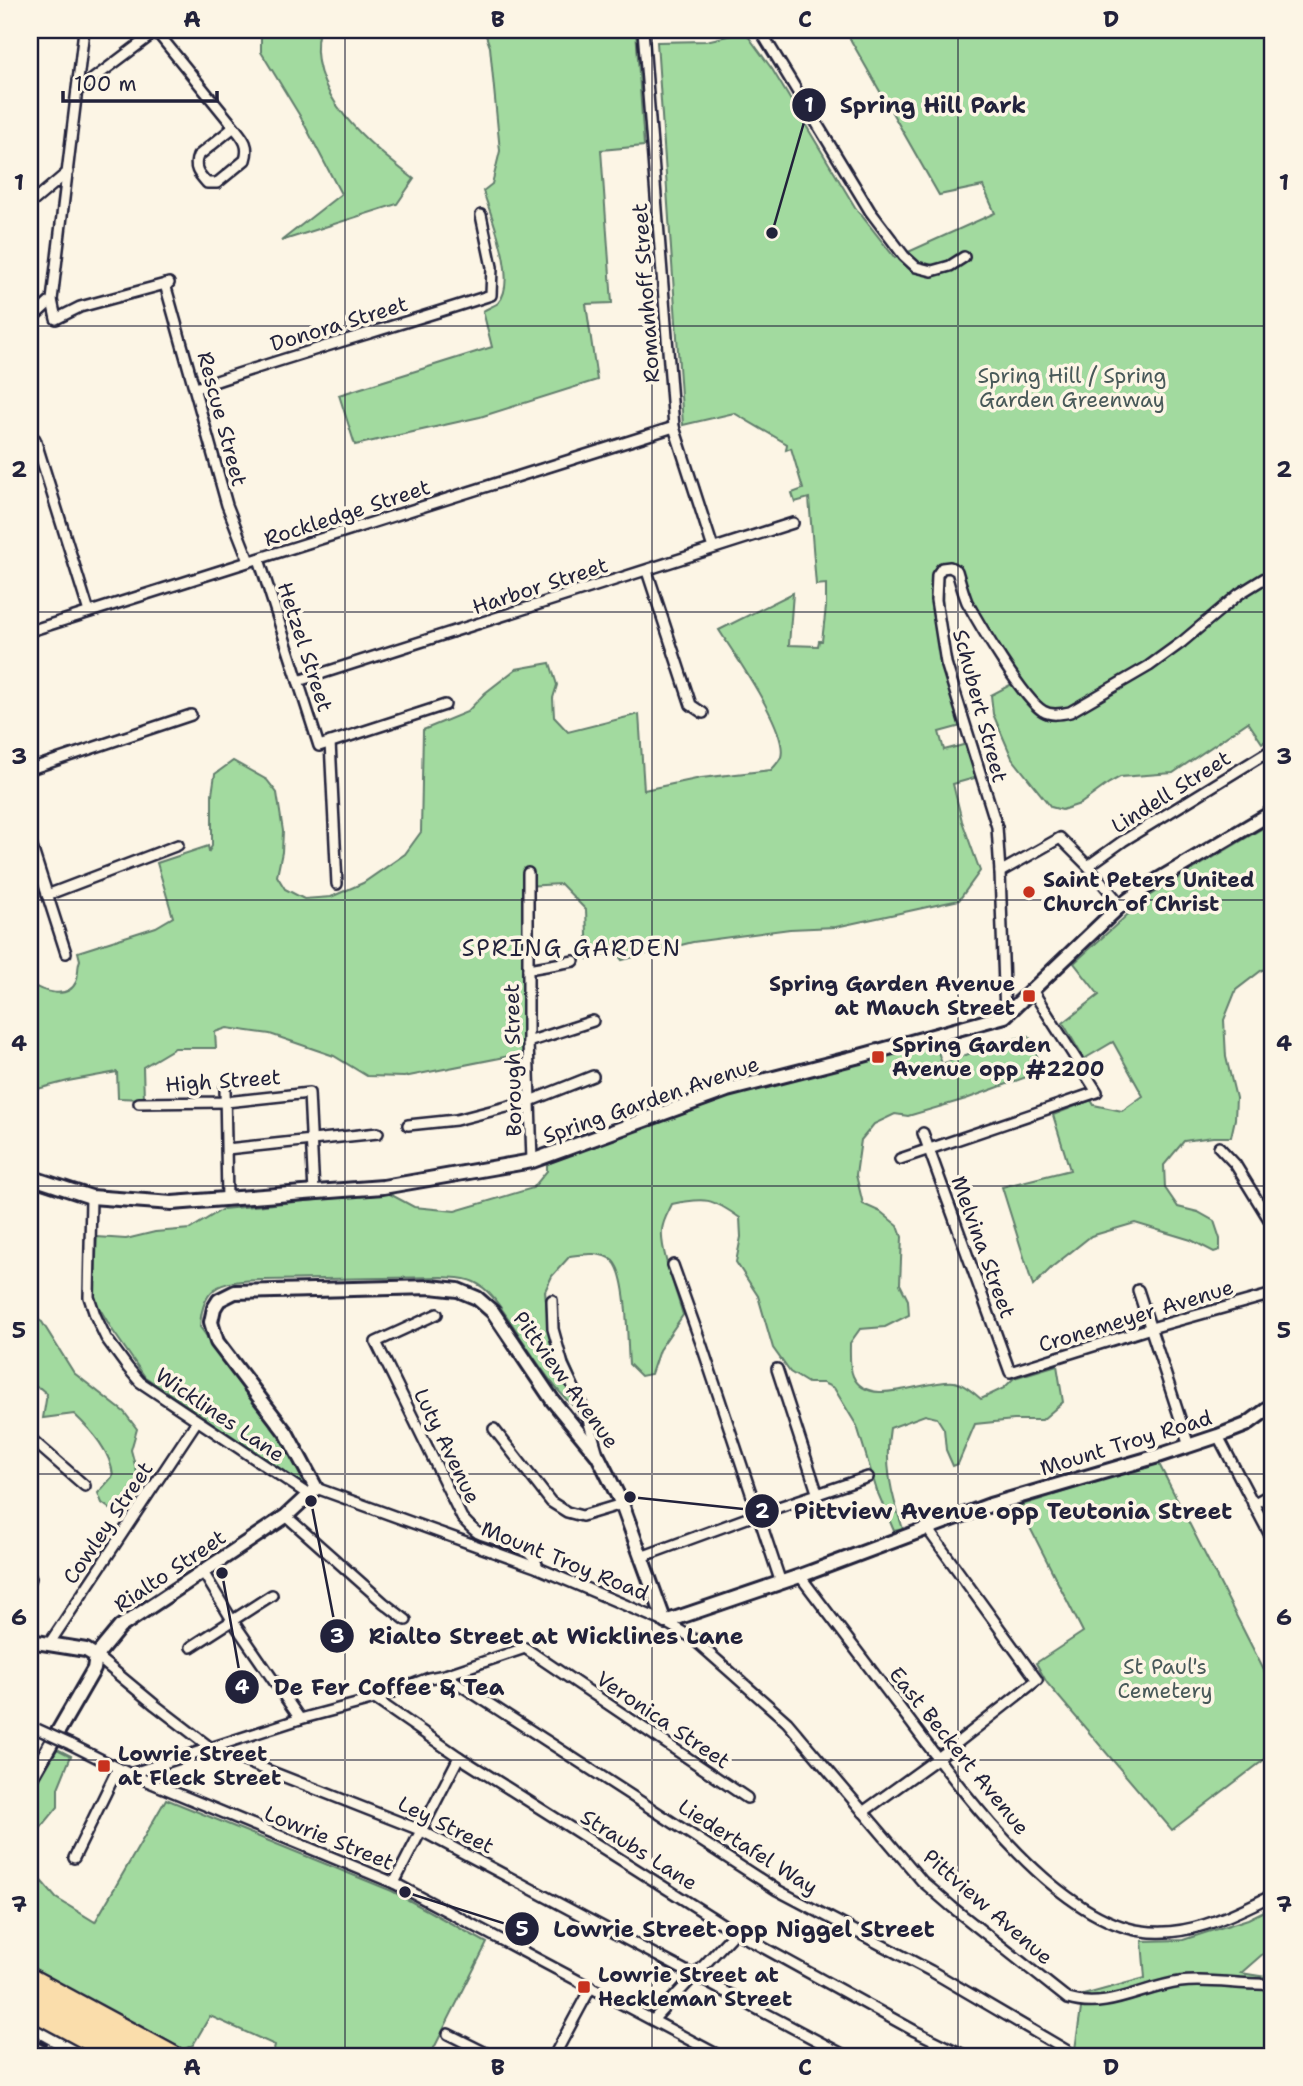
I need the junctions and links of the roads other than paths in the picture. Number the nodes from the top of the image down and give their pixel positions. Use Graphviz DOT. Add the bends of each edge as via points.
graph roads {
  1 [pos="85,30"];
  2 [pos="157,30"];
  3 [pos="643,30"];
  4 [pos="760,30"];
  5 [pos="77,91"];
  6 [pos="234,127"];
  7 [pos="68,172"];
  8 [pos="30,204"];
  9 [pos="481,215"];
  10 [pos="964,257"];
  11 [pos="52,300"];
  12 [pos="30,320"];
  13 [pos="196,387"];
  14 [pos="674,427"];
  15 [pos="35,439"];
  16 [pos="793,523"];
  17 [pos="713,548"];
  18 [pos="254,560"];
  19 [pos="647,571"];
  20 [pos="1273,573"];
  21 [pos="89,612"];
  22 [pos="30,632"];
  23 [pos="298,681"];
  24 [pos="445,705"];
  25 [pos="703,713"];
  26 [pos="191,715"];
  27 [pos="330,742"];
  28 [pos="1273,749"];
  29 [pos="30,769"];
  30 [pos="1273,812"];
  31 [pos="30,841"];
  32 [pos="178,845"];
  33 [pos="1088,866"];
  34 [pos="1000,872"];
  35 [pos="528,873"];
  36 [pos="337,884"];
  37 [pos="47,895"];
  38 [pos="1121,905"];
  39 [pos="66,953"];
  40 [pos="574,961"];
  41 [pos="528,969"];
  42 [pos="1031,990"];
  43 [pos="1005,1016"];
  44 [pos="593,1021"];
  45 [pos="528,1042"];
  46 [pos="593,1076"];
  47 [pos="225,1088"];
  48 [pos="530,1101"];
  49 [pos="226,1102"];
  50 [pos="139,1103"];
  51 [pos="408,1125"];
  52 [pos="378,1133"];
  53 [pos="923,1133"];
  54 [pos="312,1139"];
  55 [pos="1219,1147"];
  56 [pos="227,1149"];
  57 [pos="930,1149"];
  58 [pos="900,1159"];
  59 [pos="532,1161"];
  60 [pos="30,1177"];
  61 [pos="314,1193"];
  62 [pos="91,1197"];
  63 [pos="227,1200"];
  64 [pos="1273,1226"];
  65 [pos="673,1265"];
  66 [pos="1138,1290"];
  67 [pos="1273,1294"];
  68 [pos="551,1300"];
  69 [pos="437,1314"];
  70 [pos="1150,1328"];
  71 [pos="776,1369"];
  72 [pos="1010,1372"];
  73 [pos="1273,1405"];
  74 [pos="197,1422"];
  75 [pos="494,1429"];
  76 [pos="1218,1436"];
  77 [pos="30,1438"];
  78 [pos="1189,1446"];
  79 [pos="598,1455"];
  80 [pos="868,1477"];
  81 [pos="85,1486"];
  82 [pos="312,1492"];
  83 [pos="1273,1493"];
  84 [pos="818,1495"];
  85 [pos="622,1504"];
  86 [pos="1253,1504"];
  87 [pos="758,1514"];
  88 [pos="286,1516"];
  89 [pos="926,1527"];
  90 [pos="1273,1541"];
  91 [pos="641,1557"];
  92 [pos="538,1568"];
  93 [pos="203,1572"];
  94 [pos="800,1576"];
  95 [pos="781,1583"];
  96 [pos="272,1595"];
  97 [pos="232,1620"];
  98 [pos="406,1620"];
  99 [pos="665,1622"];
  100 [pos="30,1641"];
  101 [pos="49,1644"];
  102 [pos="191,1647"];
  103 [pos="96,1656"];
  104 [pos="445,1675"];
  105 [pos="375,1699"];
  106 [pos="300,1719"];
  107 [pos="33,1728"];
  108 [pos="211,1748"];
  109 [pos="459,1757"];
  110 [pos="938,1758"];
  111 [pos="118,1768"];
  112 [pos="131,1774"];
  113 [pos="30,1780"];
  114 [pos="747,1798"];
  115 [pos="863,1812"];
  116 [pos="420,1830"];
  117 [pos="74,1858"];
  118 [pos="394,1883"];
  119 [pos="1273,1895"];
  120 [pos="735,1932"];
  121 [pos="693,1975"];
  122 [pos="30,1978"];
  123 [pos="1273,1984"];
  124 [pos="591,1987"];
  125 [pos="30,1993"];
  126 [pos="30,2009"];
  127 [pos="653,2020"];
  128 [pos="30,2021"];
  129 [pos="448,2034"];
  130 [pos="94,2056"];
  131 [pos="117,2056"];
  132 [pos="146,2056"];
  133 [pos="174,2056"];
  134 [pos="492,2056"];
  135 [pos="554,2056"];
  136 [pos="720,2056"];
  137 [pos="846,2056"];
  138 [pos="966,2056"];
  139 [pos="1076,2056"];
  1 -- 5 [label="street"];
  2 -- 5 [label="street"];
  2 -- 6 [label="street"];
  3 -- 14 [label="street, Romanhoff Street"];
  4 -- 10 [label="street" via="870,211 904,257 916,267 932,271 950,267"];
  5 -- 7 [label="street"];
  6 -- 6 [label="street" via="246,142 245,160 217,183 207,183 197,171 198,156"];
  7 -- 8 [label="street"];
  7 -- 11 [label="street"];
  9 -- 13 [label="street, Donora Street" via="492,267 491,295"];
  11 -- 12 [label="street"];
  11 -- 13 [label="street, Rescue Street" via="56,318 167,283"];
  13 -- 18 [label="street, Rescue Street" via="228,505"];
  14 -- 17 [label="street, Romanhoff Street"];
  14 -- 18 [label="street, Rockledge Street"];
  15 -- 21 [label="street"];
  16 -- 17 [label="street, Harbor Street"];
  17 -- 19 [label="street, Harbor Street"];
  18 -- 21 [label="street, Rockledge Street"];
  18 -- 23 [label="street, Hetzel Street"];
  19 -- 23 [label="street, Harbor Street"];
  19 -- 25 [label="street" via="691,705"];
  20 -- 34 [label="street, Schubert Street" via="1239,594 1149,666 1060,714 1042,711 1032,702 966,600 957,571 942,568 937,575 936,600 946,663 996,827"];
  21 -- 22 [label="street, Rockledge Street"];
  23 -- 27 [label="street, Hetzel Street" via="319,746"];
  24 -- 27 [label="street"];
  26 -- 29 [label="street"];
  27 -- 36 [label="street, Hetzel Street"];
  28 -- 33 [label="street, Lindell Street"];
  30 -- 38 [label="street, Spring Garden Avenue"];
  31 -- 37 [label="street"];
  32 -- 37 [label="street"];
  33 -- 34 [label="street" via="1060,838"];
  33 -- 38 [label="street"];
  34 -- 43 [label="street, Schubert Street"];
  35 -- 41 [label="street, Borough Street"];
  37 -- 39 [label="street"];
  38 -- 42 [label="street, Spring Garden Avenue"];
  40 -- 41 [label="street"];
  41 -- 45 [label="street, Borough Street"];
  42 -- 43 [label="street, Spring Garden Avenue"];
  42 -- 57 [label="street" via="1097,1092"];
  43 -- 59 [label="street, Spring Garden Avenue" via="727,1090"];
  44 -- 45 [label="street"];
  45 -- 48 [label="street, Borough Street"];
  46 -- 48 [label="street"];
  47 -- 49 [label="street"];
  48 -- 51 [label="street" via="456,1120"];
  48 -- 59 [label="street, Borough Street"];
  49 -- 50 [label="street, High Street"];
  49 -- 54 [label="street, High Street" via="309,1093"];
  49 -- 56 [label="street"];
  52 -- 54 [label="street"];
  53 -- 57 [label="street, Melvina Street"];
  54 -- 56 [label="street"];
  54 -- 61 [label="street"];
  55 -- 64 [label="street" via="1235,1164"];
  56 -- 63 [label="street"];
  57 -- 58 [label="street"];
  57 -- 72 [label="street, Melvina Street"];
  59 -- 61 [label="street, Spring Garden Avenue" via="418,1182"];
  60 -- 62 [label="street, Spring Garden Avenue"];
  61 -- 63 [label="street, Spring Garden Avenue"];
  62 -- 63 [label="street, Spring Garden Avenue" via="172,1203"];
  62 -- 74 [label="street, Wicklines Lane" via="89,1297 94,1315 140,1382"];
  65 -- 87 [label="street"];
  66 -- 70 [label="street"];
  67 -- 70 [label="street, Cronemeyer Avenue"];
  68 -- 79 [label="street" via="563,1365 587,1416"];
  69 -- 92 [label="street, Luty Avenue" via="376,1342 462,1518 475,1531 527,1552"];
  70 -- 72 [label="street, Cronemeyer Avenue"];
  70 -- 78 [label="street"];
  71 -- 84 [label="street"];
  73 -- 76 [label="street, Mount Troy Road" via="1246,1425"];
  74 -- 82 [label="street, Wicklines Lane"];
  74 -- 101 [label="street, Cowley Street"];
  75 -- 85 [label="street" via="551,1502 567,1512 592,1515"];
  76 -- 78 [label="street, Mount Troy Road"];
  76 -- 86 [label="street"];
  77 -- 81 [label="street"];
  78 -- 89 [label="street, Mount Troy Road"];
  79 -- 82 [label="street, Pittview Avenue" via="552,1401 493,1312 477,1298 431,1286 226,1295 212,1315 212,1331 287,1434"];
  79 -- 85 [label="street, Pittview Avenue"];
  80 -- 84 [label="street"];
  82 -- 88 [label="street, Rialto Street"];
  82 -- 92 [label="street, Mount Troy Road"];
  83 -- 86 [label="street"];
  84 -- 87 [label="street"];
  85 -- 91 [label="street, Pittview Avenue"];
  86 -- 90 [label="street"];
  87 -- 91 [label="street"];
  87 -- 95 [label="street"];
  88 -- 93 [label="street, Rialto Street"];
  88 -- 98 [label="street"];
  89 -- 94 [label="street, Mount Troy Road"];
  89 -- 110 [label="street" via="1037,1680"];
  91 -- 99 [label="street, Pittview Avenue"];
  92 -- 99 [label="street, Mount Troy Road"];
  93 -- 97 [label="street"];
  93 -- 103 [label="street, Rialto Street" via="120,1627"];
  94 -- 95 [label="street, Mount Troy Road"];
  94 -- 110 [label="street, East Beckert Avenue"];
  95 -- 99 [label="street, Mount Troy Road"];
  96 -- 97 [label="street"];
  97 -- 102 [label="street"];
  97 -- 106 [label="street"];
  99 -- 115 [label="street, Pittview Avenue" via="691,1637 777,1712"];
  100 -- 101 [label="street, Ley Street"];
  101 -- 103 [label="street, Ley Street"];
  103 -- 108 [label="street, Ley Street"];
  103 -- 113 [label="street, Rialto Street"];
  104 -- 105 [label="street"];
  104 -- 114 [label="street, Veronica Street" via="525,1648"];
  104 -- 139 [label="street, Liedertafel Way" via="777,1889 931,1971"];
  105 -- 106 [label="street"];
  105 -- 109 [label="street, Straubs Lane"];
  106 -- 108 [label="street"];
  107 -- 111 [label="street, Lowrie Street, bridge"];
  108 -- 112 [label="street"];
  108 -- 116 [label="street, Ley Street"];
  109 -- 116 [label="street"];
  109 -- 120 [label="street, Straubs Lane"];
  110 -- 115 [label="street"];
  110 -- 119 [label="street, East Beckert Avenue" via="1005,1840 1059,1890 1116,1925 1165,1933 1186,1930"];
  111 -- 112 [label="street, Lowrie Street"];
  111 -- 117 [label="street"];
  112 -- 118 [label="street, Lowrie Street"];
  115 -- 123 [label="street, Pittview Avenue" via="922,1881 1068,1999 1096,2004 1177,1982"];
  116 -- 118 [label="street"];
  116 -- 121 [label="street, Ley Street"];
  118 -- 124 [label="street, Lowrie Street"];
  120 -- 121 [label="street"];
  120 -- 138 [label="street, Straubs Lane"];
  121 -- 127 [label="street"];
  121 -- 137 [label="street, Ley Street"];
  122 -- 133 [label="highway"];
  124 -- 127 [label="street, Lowrie Street"];
  124 -- 135 [label="street"];
  125 -- 132 [label="highway"];
  126 -- 131 [label="highway"];
  127 -- 136 [label="street, Lowrie Street"];
  128 -- 130 [label="highway"];
  129 -- 134 [label="street"];
}
